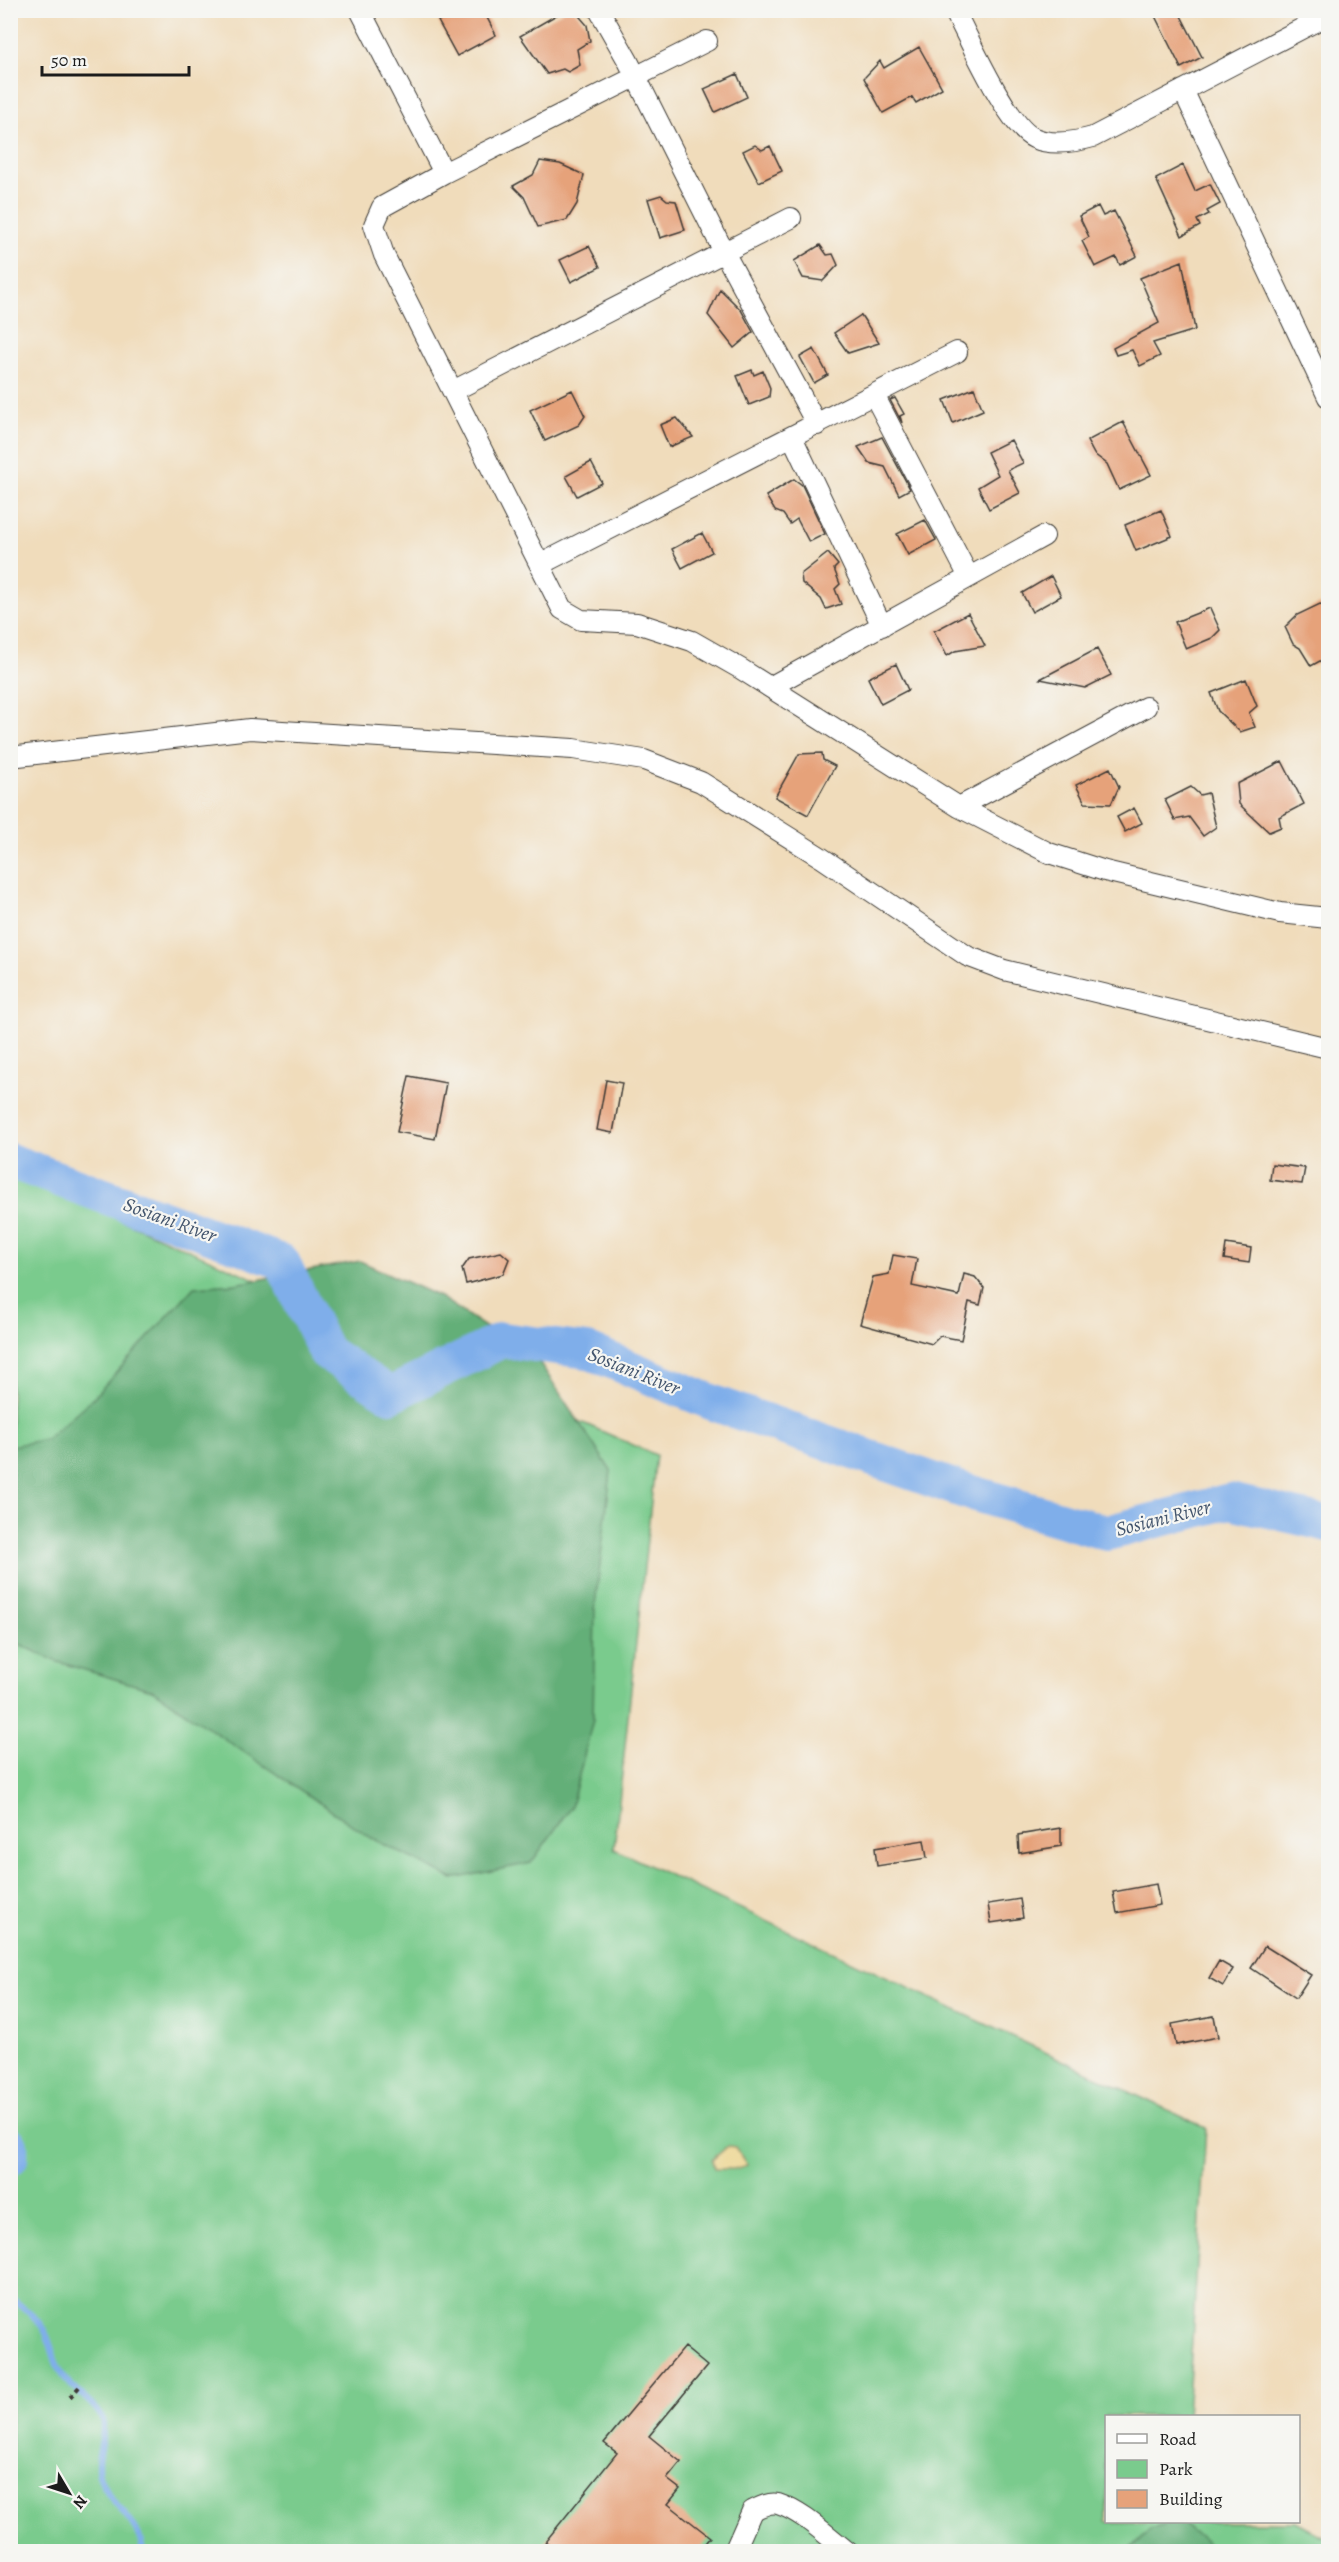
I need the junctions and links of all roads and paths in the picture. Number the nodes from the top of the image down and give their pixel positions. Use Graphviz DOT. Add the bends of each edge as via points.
graph roads {
  1 [pos="599,10"];
  2 [pos="954,10"];
  3 [pos="360,11"];
  4 [pos="1329,15"];
  5 [pos="706,41"];
  6 [pos="636,76"];
  7 [pos="1183,90"];
  8 [pos="444,173"];
  9 [pos="791,218"];
  10 [pos="724,254"];
  11 [pos="957,352"];
  12 [pos="453,391"];
  13 [pos="874,395"];
  14 [pos="1329,397"];
  15 [pos="817,425"];
  16 [pos="792,437"];
  17 [pos="1044,536"];
  18 [pos="541,564"];
  19 [pos="969,577"];
  20 [pos="882,626"];
  21 [pos="770,687"];
  22 [pos="1146,707"];
  23 [pos="10,757"];
  24 [pos="959,807"];
  25 [pos="1329,918"];
  26 [pos="1329,1048"];
  27 [pos="80,2386"];
  28 [pos="70,2397"];
  29 [pos="734,2552"];
  30 [pos="848,2552"];
  1 -- 6 [label="street"];
  2 -- 7 [label="street" via="1010,114 1035,139 1070,143 1093,137"];
  3 -- 8 [label="street"];
  4 -- 7 [label="street"];
  5 -- 6 [label="street"];
  6 -- 8 [label="street"];
  6 -- 10 [label="street"];
  7 -- 14 [label="street"];
  8 -- 12 [label="street" via="389,201 376,215 374,225 384,255"];
  9 -- 10 [label="street"];
  10 -- 12 [label="street"];
  10 -- 15 [label="street"];
  11 -- 13 [label="street"];
  12 -- 18 [label="street"];
  13 -- 15 [label="street"];
  13 -- 19 [label="street"];
  15 -- 16 [label="street"];
  16 -- 18 [label="street"];
  16 -- 20 [label="street"];
  17 -- 19 [label="street"];
  18 -- 21 [label="street" via="562,609 581,620 637,622 692,641"];
  19 -- 20 [label="street"];
  20 -- 21 [label="street"];
  21 -- 24 [label="street"];
  22 -- 24 [label="street"];
  23 -- 26 [label="street" via="250,729 573,749 644,760 701,782 967,956 1004,970"];
  24 -- 25 [label="street" via="1048,853 1106,871 1280,913"];
  27 -- 28 [label="path"];
  29 -- 30 [label="street" via="752,2511 777,2504"];
}
